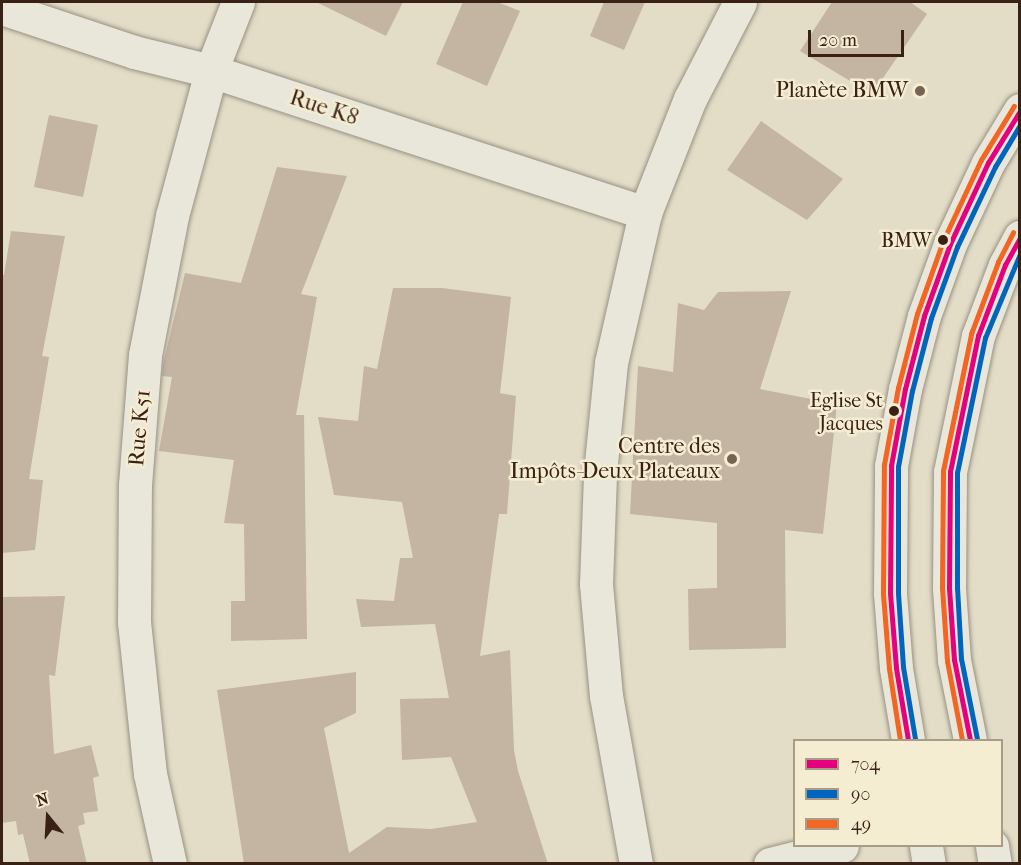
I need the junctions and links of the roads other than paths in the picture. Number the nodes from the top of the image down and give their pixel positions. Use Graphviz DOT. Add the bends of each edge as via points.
graph roads {
  1 [pos="238,2"];
  2 [pos="740,2"];
  3 [pos="2,8"];
  4 [pos="211,70"];
  5 [pos="1020,110"];
  6 [pos="645,213"];
  7 [pos="1020,237"];
  8 [pos="908,739"];
  9 [pos="970,739"];
  10 [pos="838,847"];
  11 [pos="926,847"];
  12 [pos="992,847"];
  13 [pos="170,864"];
  14 [pos="636,864"];
  15 [pos="770,864"];
  16 [pos="929,864"];
  17 [pos="995,864"];
  1 -- 4 [label="street, Rue K51"];
  2 -- 6 [label="street" via="690,99"];
  3 -- 4 [label="street, Rue K8" via="134,52"];
  4 -- 6 [label="street, Rue K8"];
  4 -- 13 [label="street, Rue K51" via="172,216 146,355 135,485 134,622 150,774"];
  5 -- 8 [label="street" via="988,163 924,316 891,466 890,593 896,668"];
  6 -- 14 [label="street" via="611,363 600,473 596,584 606,696"];
  7 -- 9 [label="street" via="978,336 950,472 949,588 954,660"];
  10 -- 15 [label="street"];
  11 -- 16 [label="street"];
  12 -- 17 [label="street"];
}
